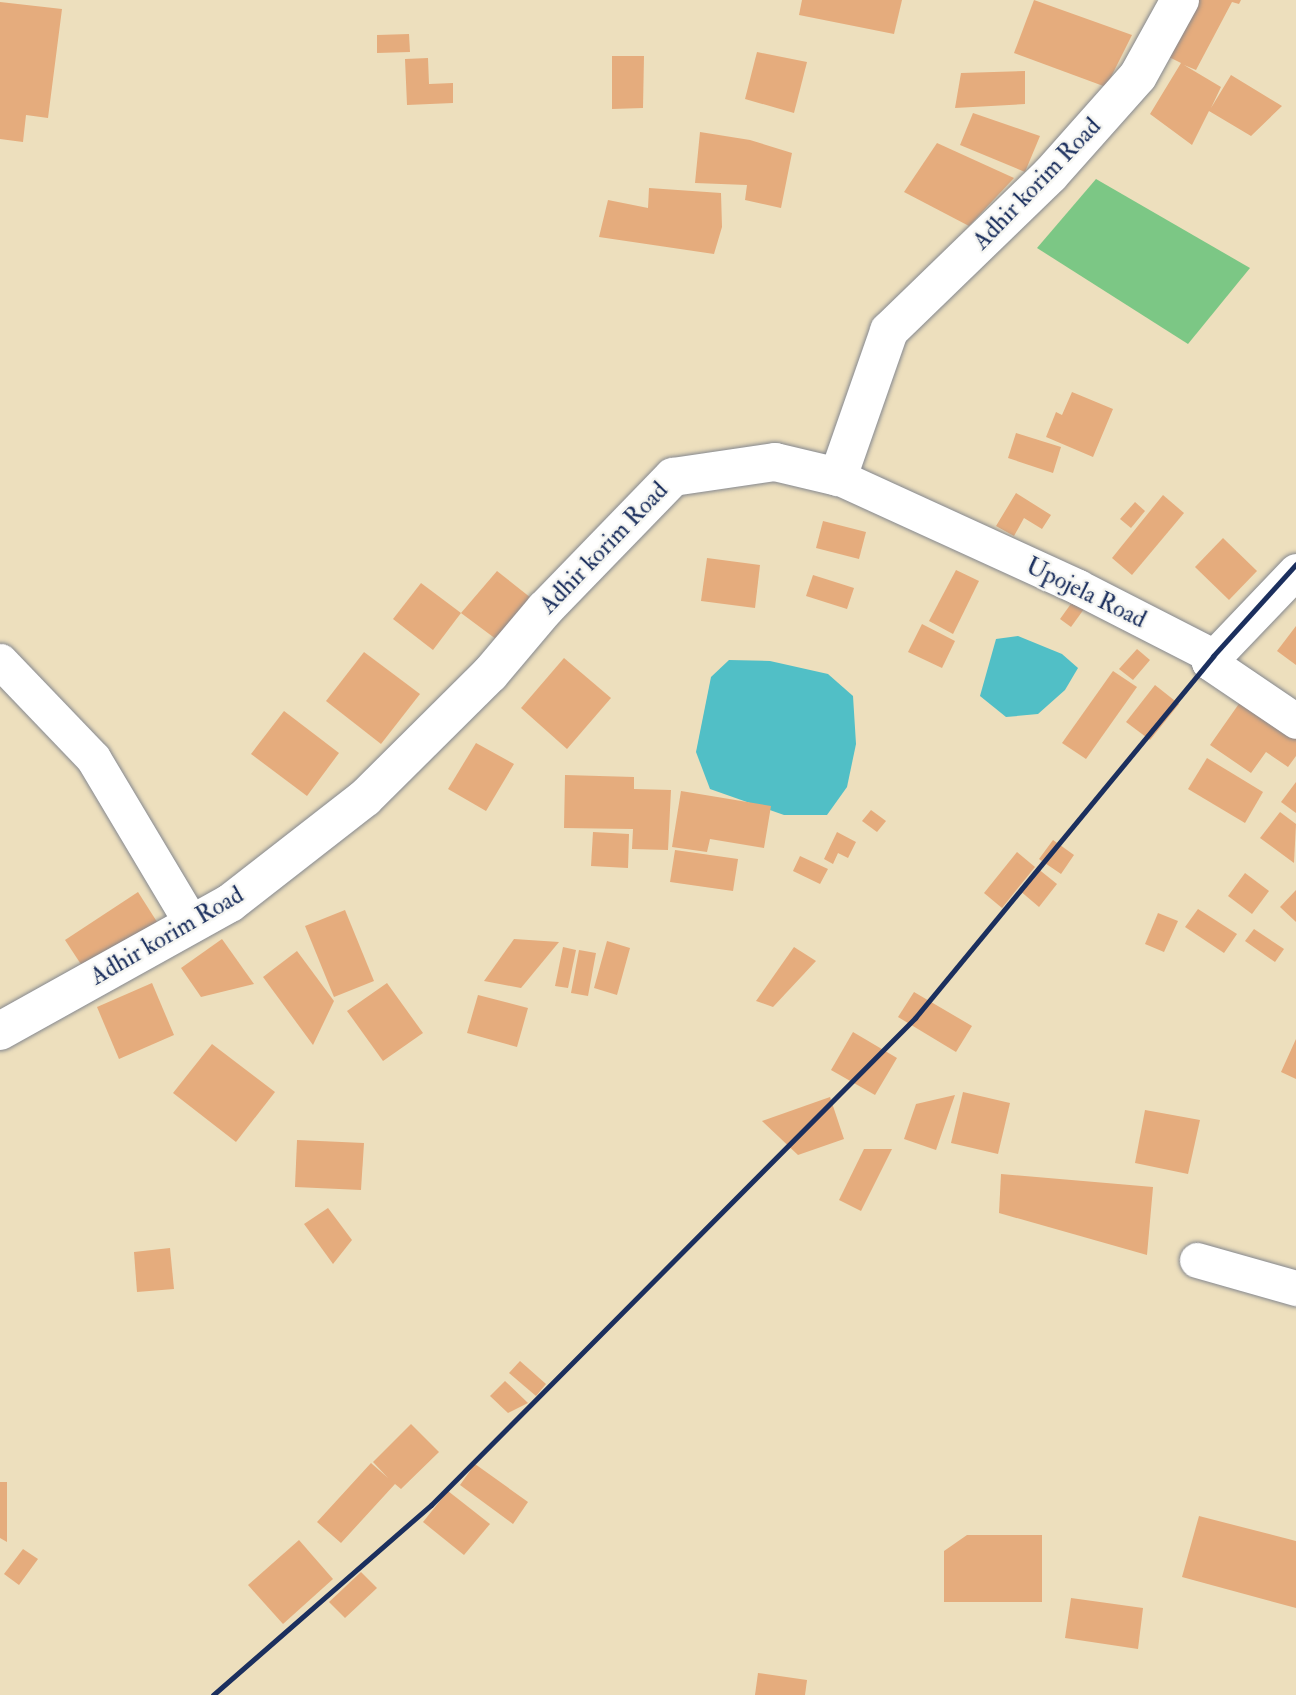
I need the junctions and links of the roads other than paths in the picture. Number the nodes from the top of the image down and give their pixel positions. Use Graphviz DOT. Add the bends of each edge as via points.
graph roads {
  1 [pos="1180,0"];
  2 [pos="838,477"];
  3 [pos="1296,571"];
  4 [pos="0,661"];
  5 [pos="1209,662"];
  6 [pos="1296,722"];
  7 [pos="192,924"];
  8 [pos="0,1031"];
  9 [pos="1197,1260"];
  10 [pos="1296,1288"];
  1 -- 2 [label="main road, Adhir korim Road" via="1138,76 1050,175 889,331"];
  2 -- 5 [label="street, Upojela Road" via="1078,587 1213,656"];
  2 -- 7 [label="main road, Adhir korim Road" via="775,462 673,477 545,609 490,674 365,798 230,903"];
  3 -- 5 [label="street"];
  4 -- 7 [label="street" via="93,758"];
  5 -- 6 [label="street"];
  7 -- 8 [label="main road, Adhir korim Road"];
  9 -- 10 [label="street"];
}
